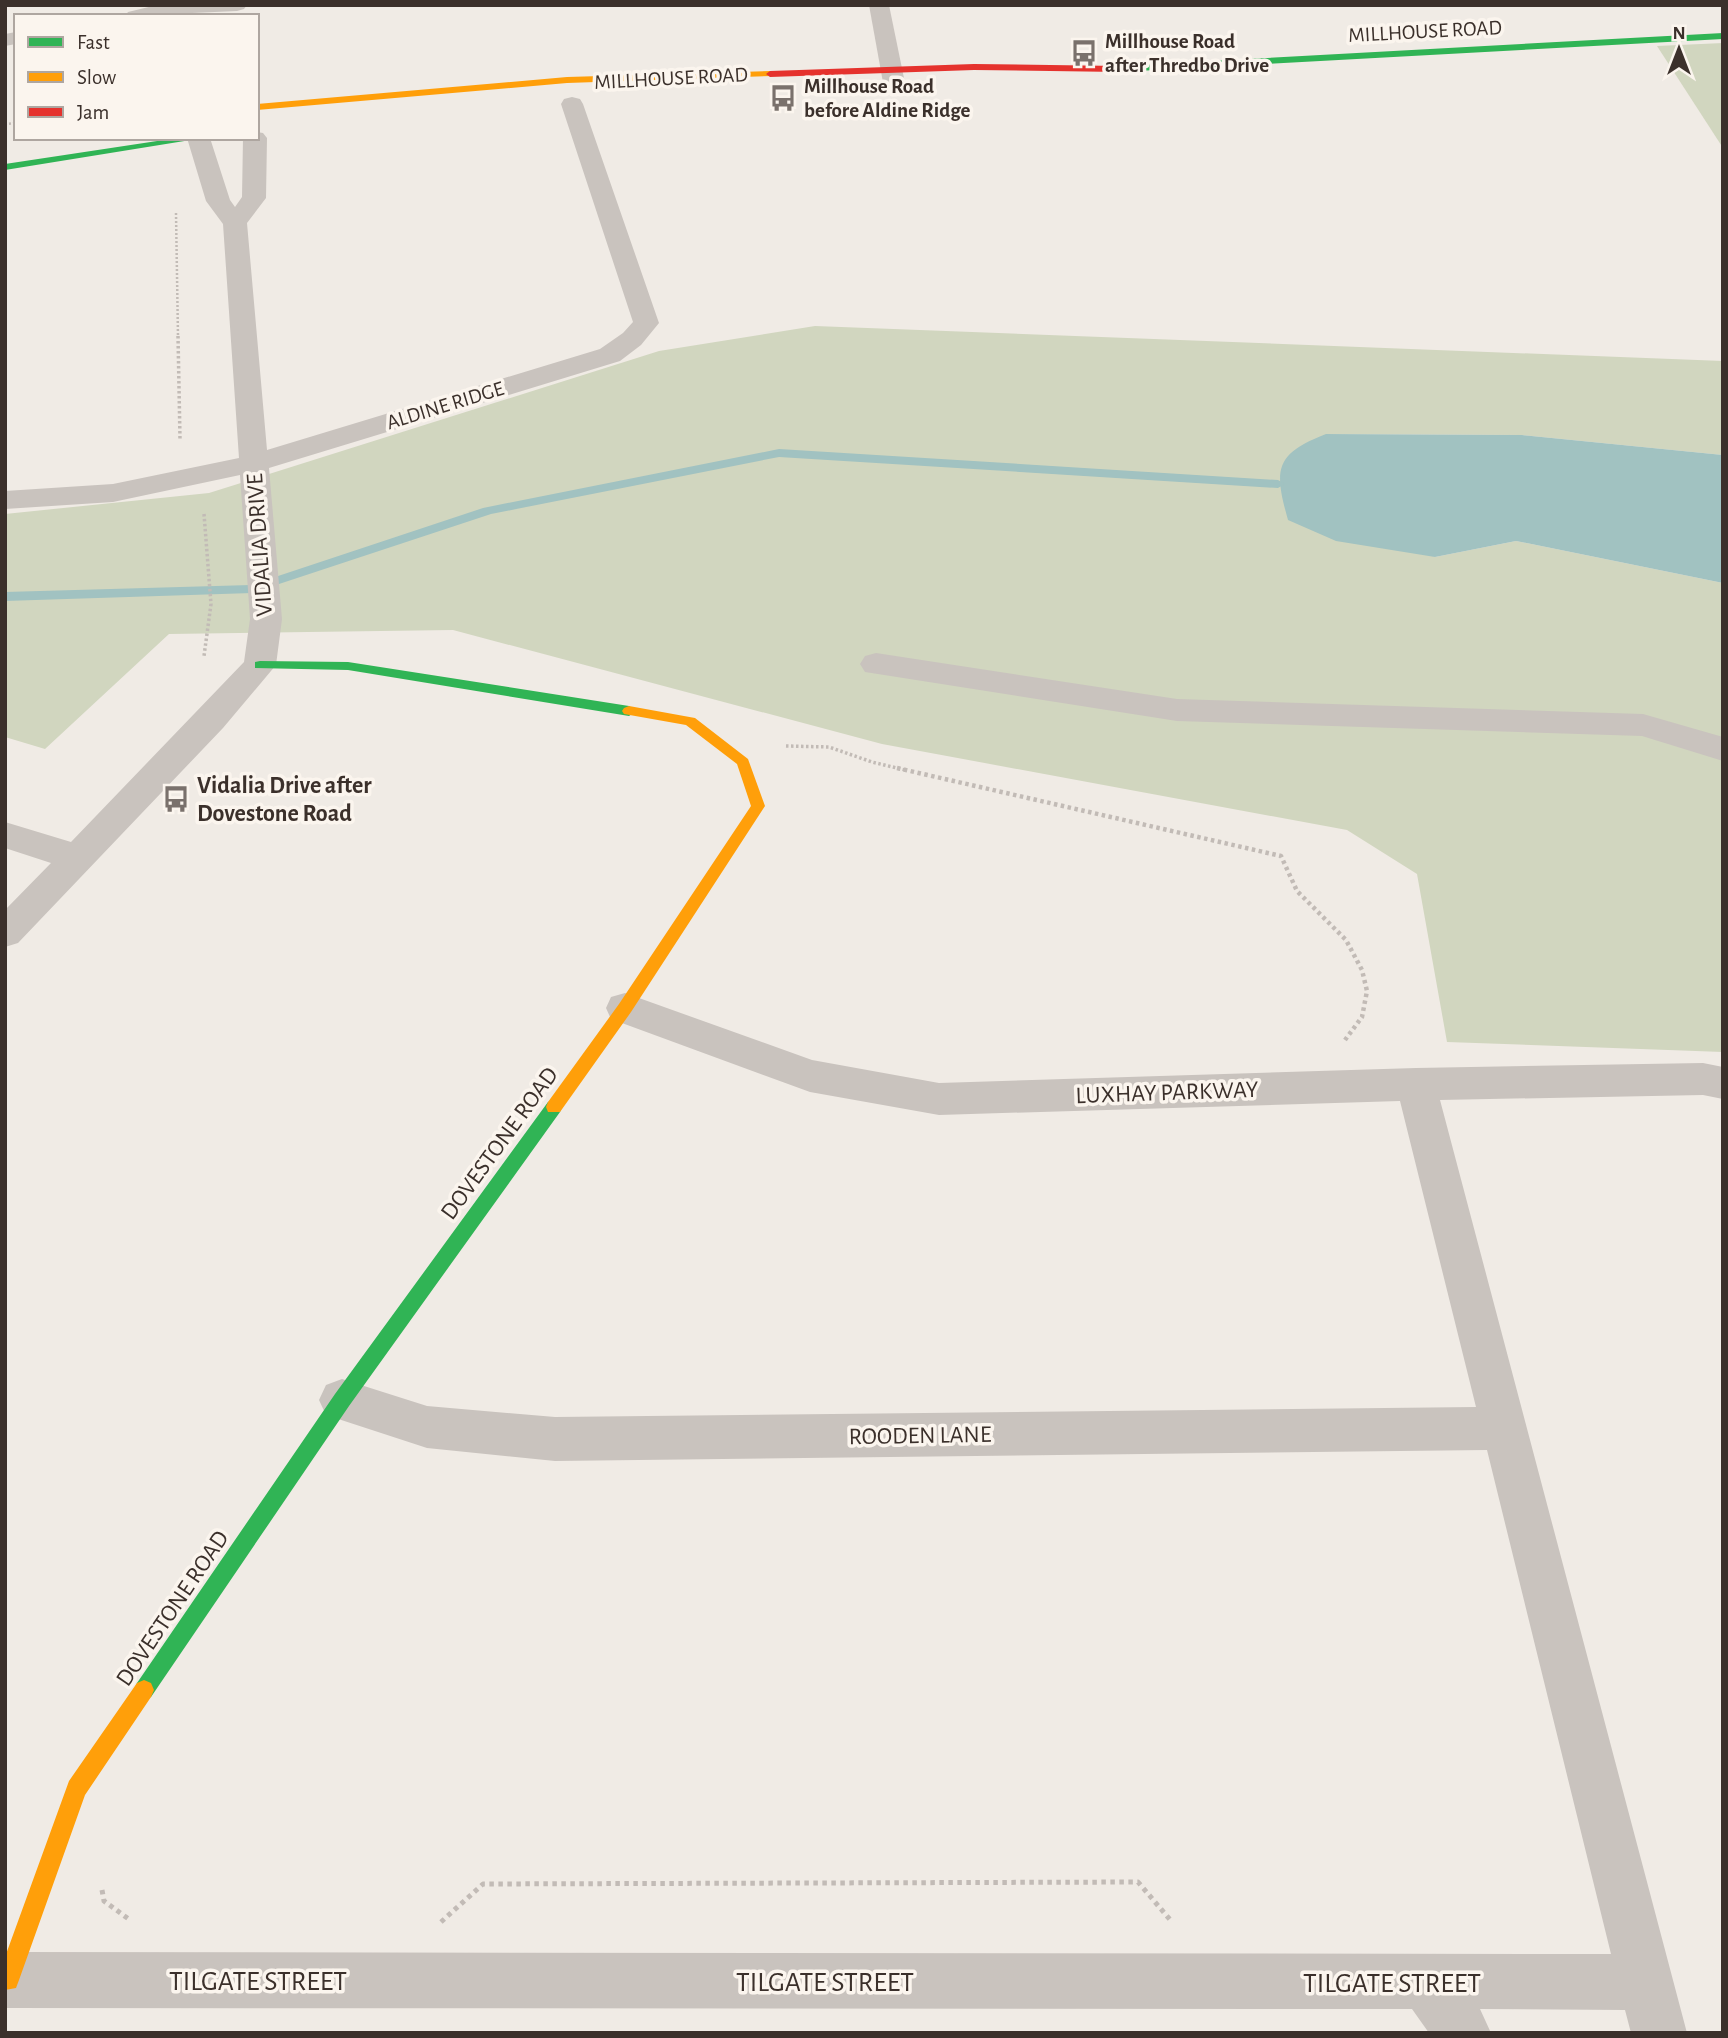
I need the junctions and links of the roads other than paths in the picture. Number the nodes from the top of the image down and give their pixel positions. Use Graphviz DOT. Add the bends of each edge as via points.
graph roads {
  1 [pos="237,5"];
  2 [pos="879,5"];
  3 [pos="163,8"];
  4 [pos="142,14"];
  5 [pos="1723,36"];
  6 [pos="1129,69"];
  7 [pos="894,83"];
  8 [pos="985,84"];
  9 [pos="571,104"];
  10 [pos="259,107"];
  11 [pos="261,133"];
  12 [pos="182,140"];
  13 [pos="199,140"];
  14 [pos="5,167"];
  15 [pos="235,223"];
  16 [pos="254,463"];
  17 [pos="5,500"];
  18 [pos="876,664"];
  19 [pos="260,665"];
  20 [pos="1723,749"];
  21 [pos="5,835"];
  22 [pos="79,858"];
  23 [pos="5,933"];
  24 [pos="625,1008"];
  25 [pos="1723,1083"];
  26 [pos="1416,1084"];
  27 [pos="342,1400"];
  28 [pos="1504,1428"];
  29 [pos="7,1980"];
  30 [pos="1426,1982"];
  31 [pos="1645,1982"];
  32 [pos="1463,2033"];
  33 [pos="1659,2033"];
  1 -- 3 [label="street"];
  2 -- 7 [label="street"];
  3 -- 4 [label="street"];
  5 -- 6 [label="main road, MILLHOUSE ROAD"];
  6 -- 7 [label="main road, MILLHOUSE ROAD" via="1013,66"];
  6 -- 8 [label="main road, MILLHOUSE ROAD"];
  7 -- 10 [label="main road, MILLHOUSE ROAD" via="567,79"];
  9 -- 16 [label="street, ALDINE RIDGE" via="646,323 632,339 610,355"];
  11 -- 15 [label="street" via="254,198"];
  12 -- 14 [label="main road"];
  13 -- 15 [label="street, VIDALIA DRIVE" via="218,201"];
  15 -- 16 [label="street, VIDALIA DRIVE"];
  16 -- 17 [label="street, ALDINE RIDGE" via="113,493"];
  16 -- 19 [label="street, VIDALIA DRIVE" via="266,619"];
  18 -- 20 [label="street" via="1177,710 1643,725"];
  19 -- 22 [label="street"];
  19 -- 24 [label="main road, DOVESTONE ROAD" via="348,666 690,721 743,762 758,806"];
  21 -- 22 [label="street"];
  22 -- 23 [label="street"];
  24 -- 26 [label="street, LUXHAY PARKWAY" via="810,1076 939,1099"];
  24 -- 27 [label="main road, DOVESTONE ROAD"];
  25 -- 26 [label="street, LUXHAY PARKWAY" via="1703,1079"];
  26 -- 28 [label="street"];
  27 -- 28 [label="street, ROODEN LANE" via="427,1427 555,1439"];
  27 -- 29 [label="main road, DOVESTONE ROAD" via="77,1789"];
  28 -- 31 [label="street"];
  29 -- 30 [label="street, TILGATE STREET"];
  30 -- 31 [label="street, TILGATE STREET"];
  30 -- 32 [label="street"];
  31 -- 33 [label="street"];
}
